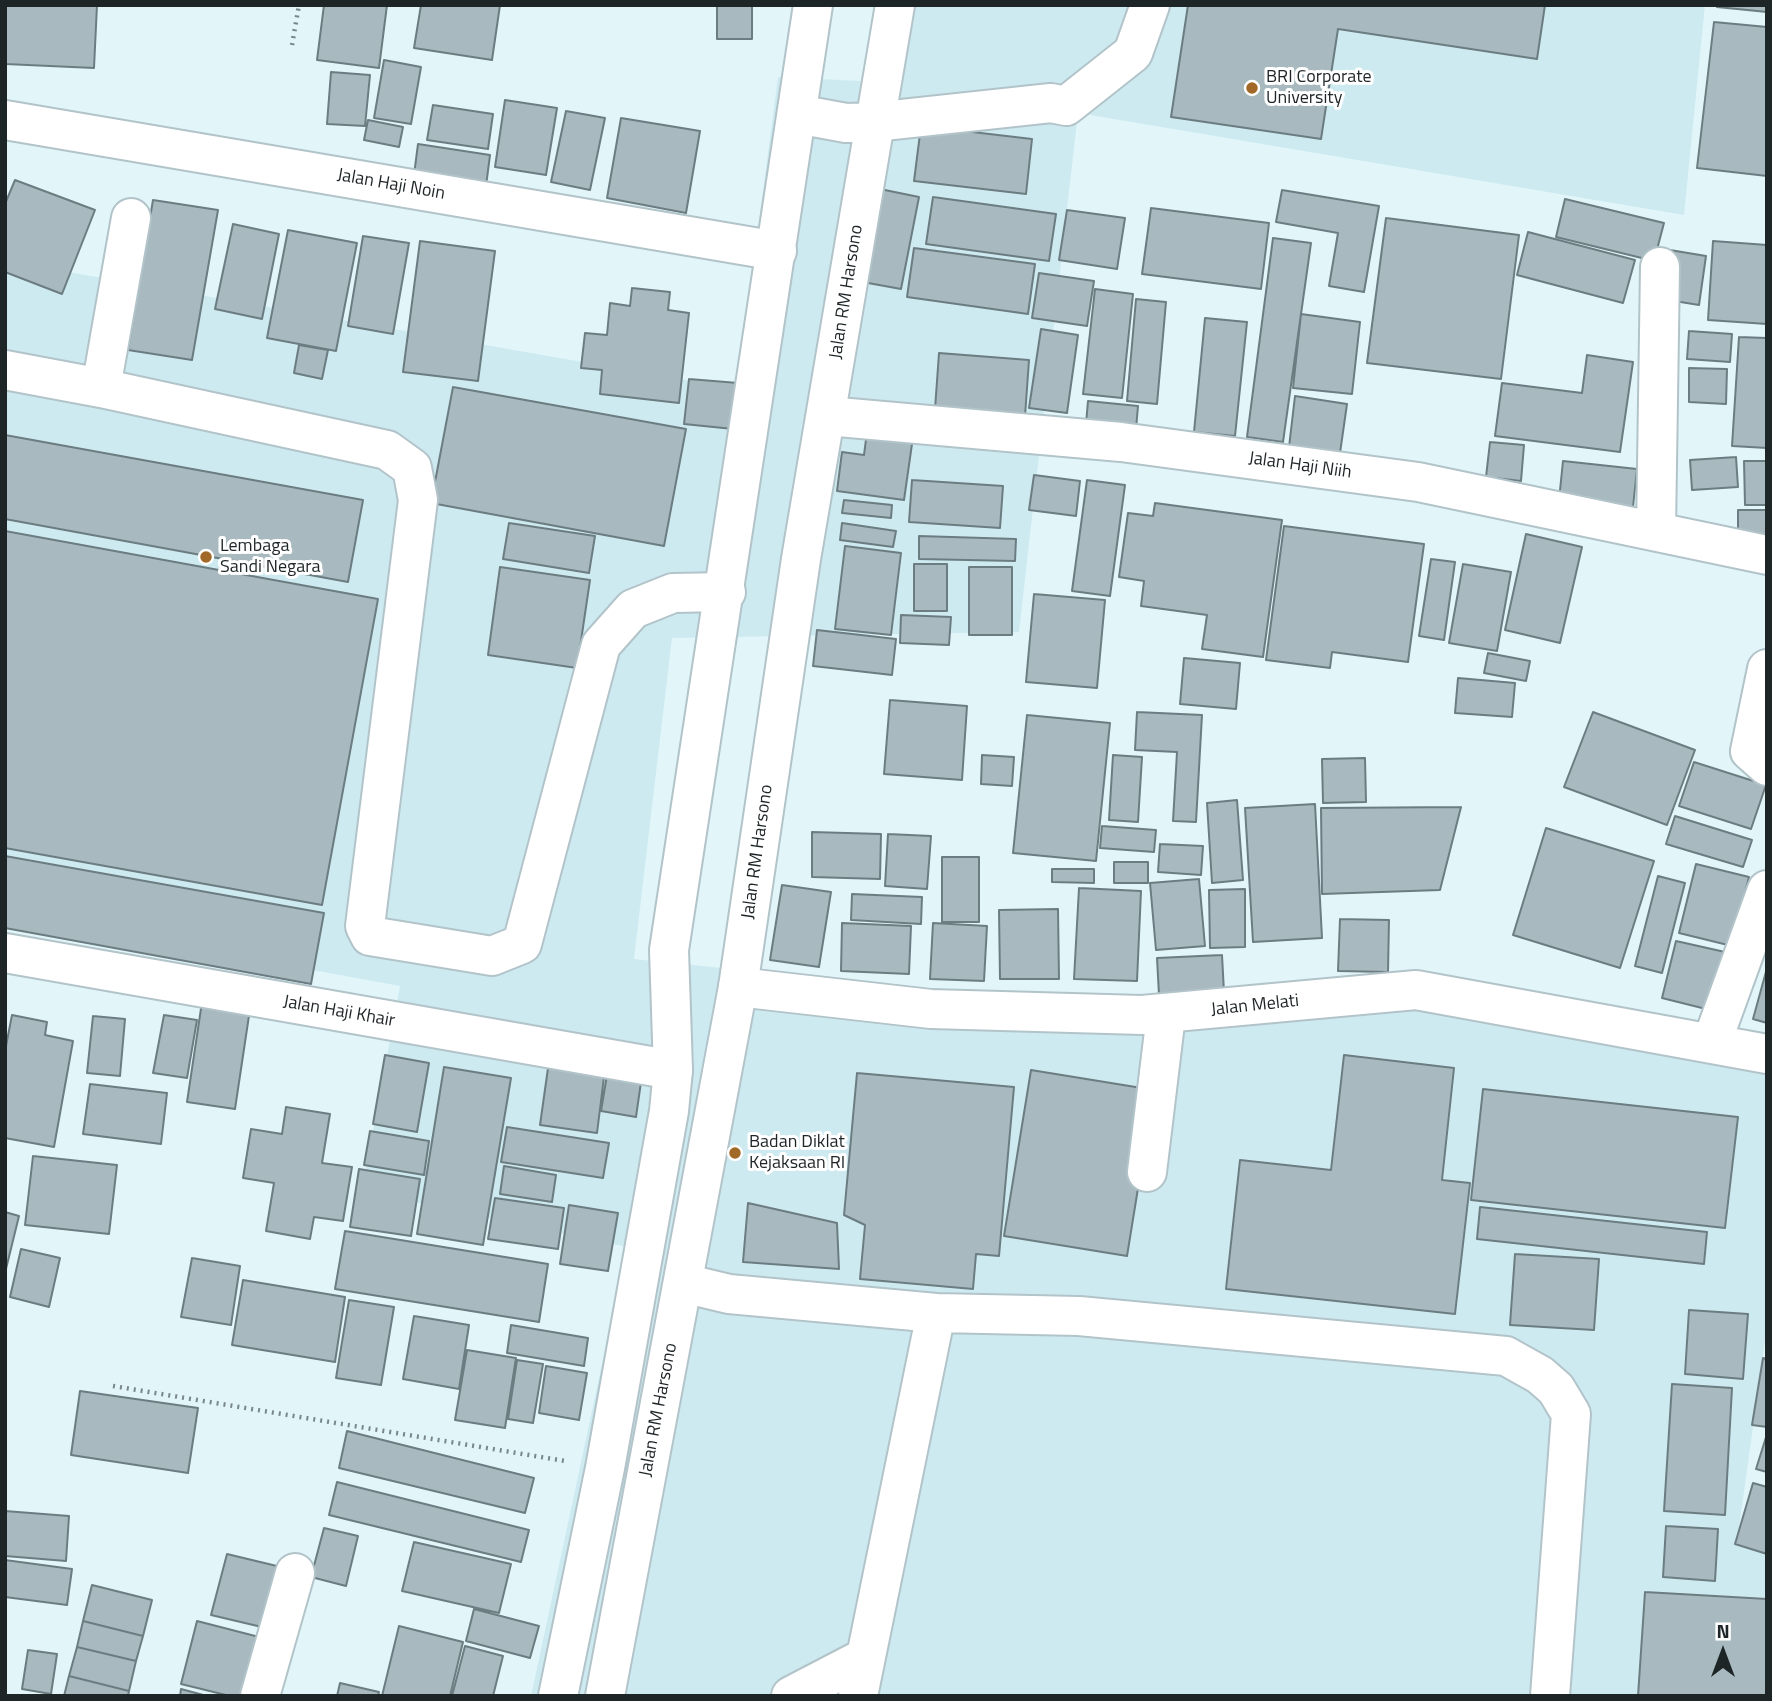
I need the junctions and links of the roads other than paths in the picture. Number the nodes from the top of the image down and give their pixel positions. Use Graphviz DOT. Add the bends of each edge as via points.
graph roads {
  1 [pos="813,5"];
  2 [pos="895,5"];
  3 [pos="1150,5"];
  4 [pos="797,114"];
  5 [pos="5,120"];
  6 [pos="874,122"];
  7 [pos="131,218"];
  8 [pos="777,251"];
  9 [pos="1660,267"];
  10 [pos="5,370"];
  11 [pos="101,388"];
  12 [pos="827,416"];
  13 [pos="1656,531"];
  14 [pos="1767,555"];
  15 [pos="726,592"];
  16 [pos="1767,668"];
  17 [pos="1767,766"];
  18 [pos="1767,890"];
  19 [pos="5,953"];
  20 [pos="737,986"];
  21 [pos="1166,1014"];
  22 [pos="1712,1042"];
  23 [pos="1767,1054"];
  24 [pos="673,1070"];
  25 [pos="1147,1172"];
  26 [pos="683,1283"];
  27 [pos="936,1313"];
  28 [pos="295,1573"];
  29 [pos="864,1658"];
  30 [pos="260,1696"];
  31 [pos="558,1696"];
  32 [pos="605,1696"];
  33 [pos="791,1696"];
  34 [pos="858,1696"];
  35 [pos="1550,1696"];
  1 -- 4 [label="street"];
  2 -- 6 [label="street, Jalan RM Harsono"];
  3 -- 6 [label="street" via="1133,53 1066,106 1051,103"];
  4 -- 6 [label="street" via="846,123"];
  4 -- 8 [label="street"];
  5 -- 8 [label="street, Jalan Haji Noin"];
  6 -- 12 [label="street, Jalan RM Harsono"];
  7 -- 11 [label="street"];
  8 -- 15 [label="street"];
  9 -- 13 [label="street"];
  10 -- 11 [label="street"];
  11 -- 15 [label="street" via="387,450 412,468 418,500 365,926 370,936 492,956 522,944 601,645 633,609 673,593"];
  12 -- 13 [label="street, Jalan Haji Niih" via="1121,442 1418,482"];
  12 -- 20 [label="street, Jalan RM Harsono"];
  13 -- 14 [label="street, Jalan Haji Niih"];
  15 -- 24 [label="street" via="669,950"];
  16 -- 17 [label="street" via="1751,751"];
  18 -- 22 [label="street"];
  19 -- 24 [label="street, Jalan Haji Khair"];
  20 -- 21 [label="street, Jalan Melati" via="932,1009"];
  20 -- 26 [label="street, Jalan RM Harsono"];
  21 -- 22 [label="street, Jalan Melati" via="1416,990"];
  21 -- 25 [label="street"];
  22 -- 23 [label="street, Jalan Melati"];
  24 -- 31 [label="street" via="605,1468"];
  26 -- 27 [label="street" via="729,1294"];
  26 -- 32 [label="street, Jalan RM Harsono"];
  27 -- 29 [label="street"];
  27 -- 35 [label="street" via="1079,1316 1506,1356 1540,1375 1556,1389 1571,1414"];
  28 -- 30 [label="street"];
  29 -- 33 [label="street"];
  29 -- 34 [label="street"];
}
